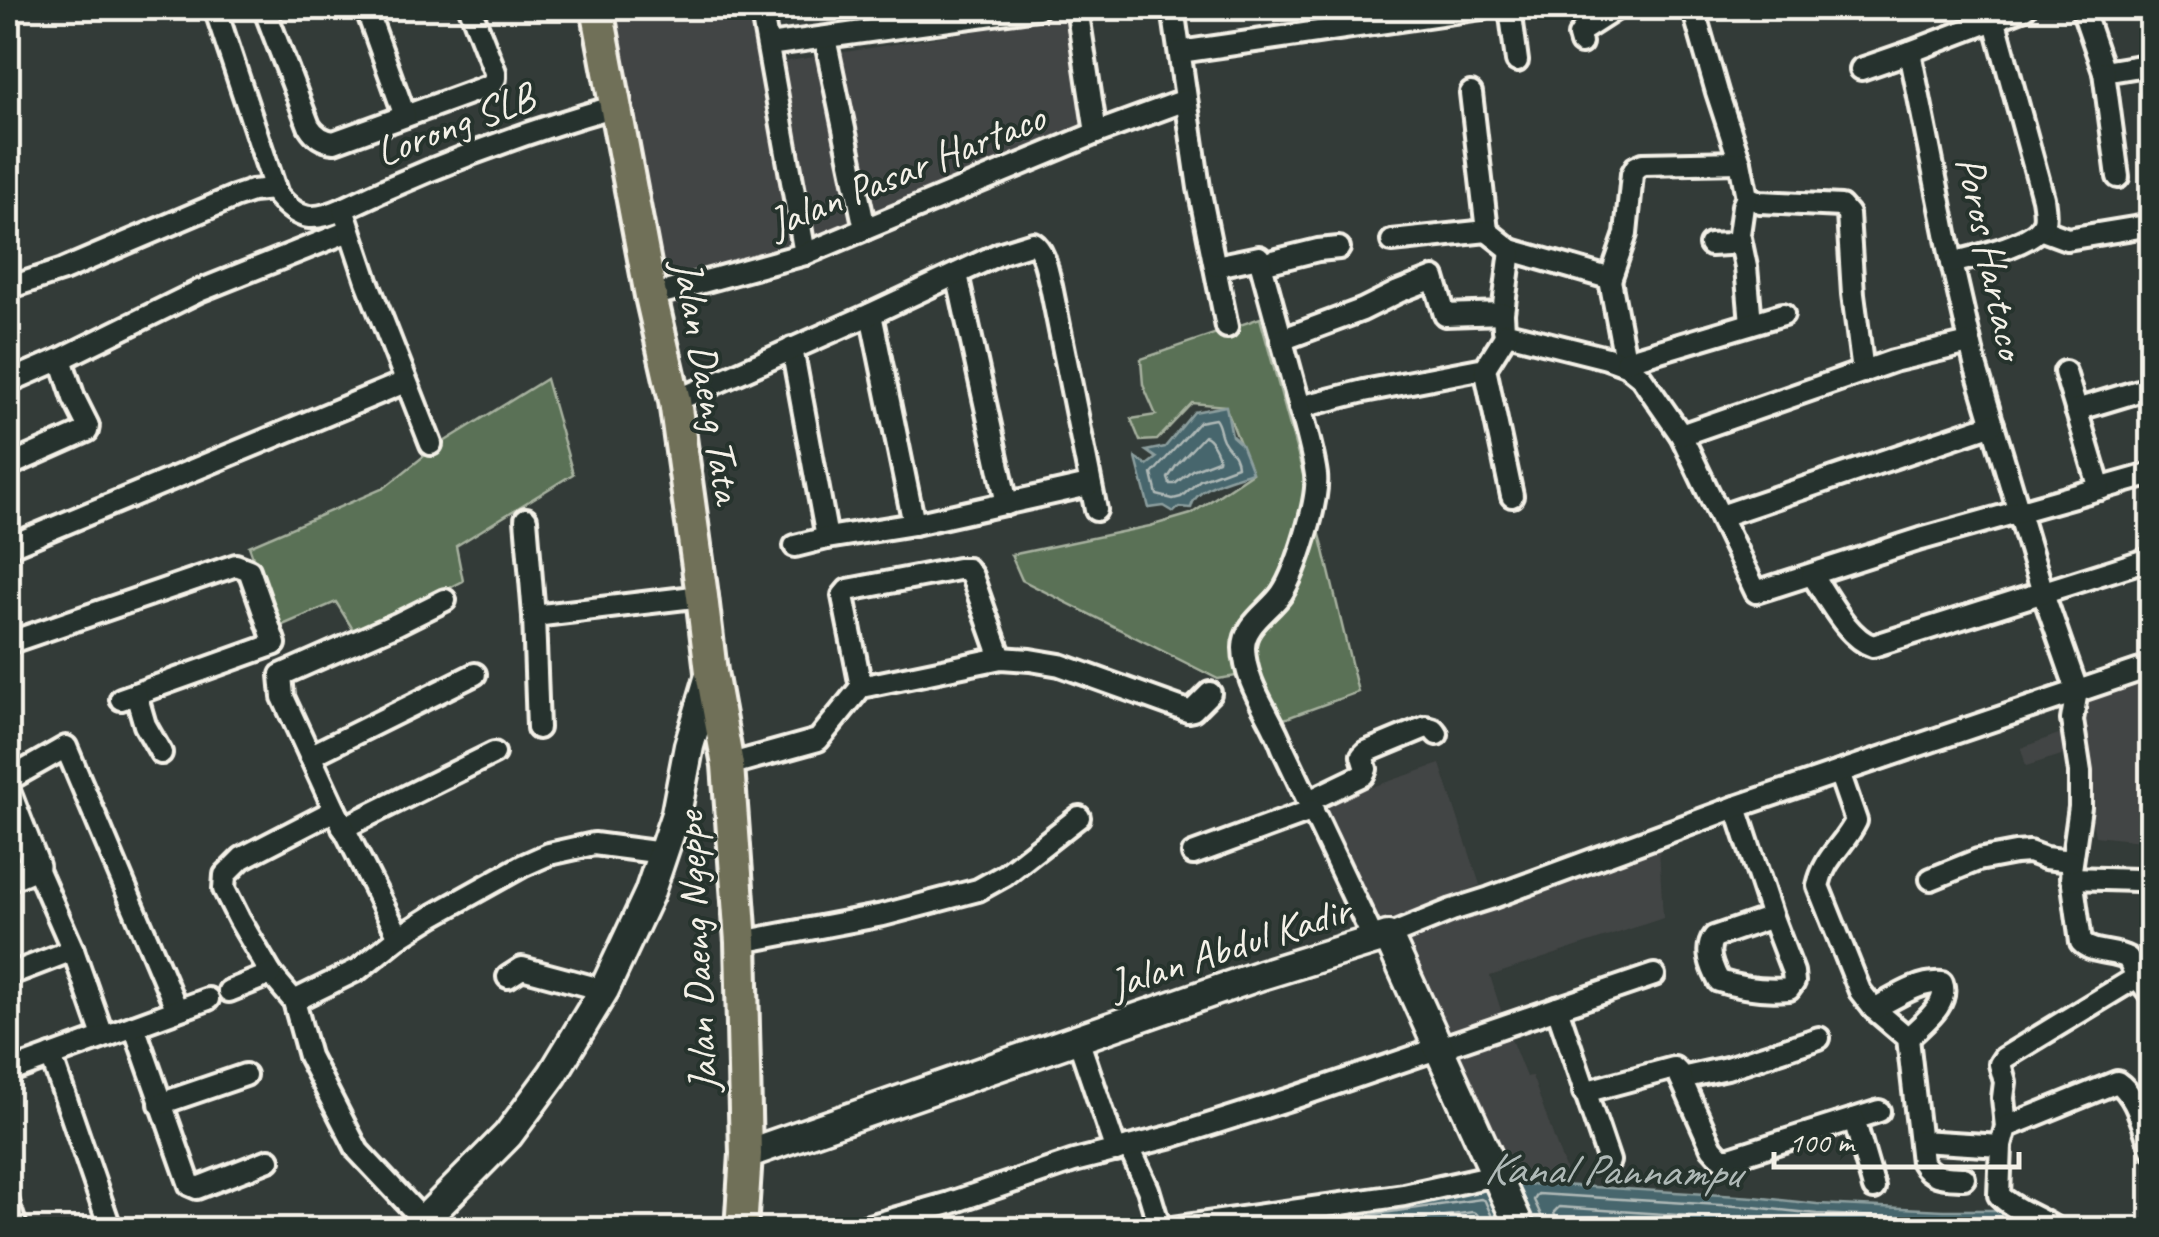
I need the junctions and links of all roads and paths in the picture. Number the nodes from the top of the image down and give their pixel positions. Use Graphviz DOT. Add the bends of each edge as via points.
graph roads {
  1 [pos="214,8"];
  2 [pos="264,8"];
  3 [pos="366,8"];
  4 [pos="470,8"];
  5 [pos="599,8"];
  6 [pos="761,8"];
  7 [pos="1038,8"];
  8 [pos="1079,8"];
  9 [pos="1173,8"];
  10 [pos="1482,8"];
  11 [pos="1510,8"];
  12 [pos="1617,8"];
  13 [pos="1693,8"];
  14 [pos="2024,8"];
  15 [pos="2082,8"];
  16 [pos="1994,18"];
  17 [pos="825,38"];
  18 [pos="1582,42"];
  19 [pos="768,45"];
  20 [pos="1180,52"];
  21 [pos="1910,52"];
  22 [pos="1517,62"];
  23 [pos="2152,64"];
  24 [pos="1861,69"];
  25 [pos="2104,72"];
  26 [pos="1471,93"];
  27 [pos="1187,103"];
  28 [pos="616,106"];
  29 [pos="405,116"];
  30 [pos="1096,133"];
  31 [pos="1740,162"];
  32 [pos="2118,177"];
  33 [pos="274,188"];
  34 [pos="1747,197"];
  35 [pos="344,209"];
  36 [pos="2152,226"];
  37 [pos="865,229"];
  38 [pos="2040,229"];
  39 [pos="349,230"];
  40 [pos="1487,232"];
  41 [pos="1740,238"];
  42 [pos="1392,241"];
  43 [pos="1710,244"];
  44 [pos="1339,248"];
  45 [pos="1511,250"];
  46 [pos="805,254"];
  47 [pos="1261,264"];
  48 [pos="1952,264"];
  49 [pos="1216,266"];
  50 [pos="957,274"];
  51 [pos="1610,280"];
  52 [pos="8,285"];
  53 [pos="651,296"];
  54 [pos="870,314"];
  55 [pos="1783,314"];
  56 [pos="1505,323"];
  57 [pos="1751,323"];
  58 [pos="1228,327"];
  59 [pos="1280,340"];
  60 [pos="1970,342"];
  61 [pos="792,348"];
  62 [pos="60,359"];
  63 [pos="1626,363"];
  64 [pos="1485,368"];
  65 [pos="1863,372"];
  66 [pos="2065,372"];
  67 [pos="8,382"];
  68 [pos="405,382"];
  69 [pos="2152,387"];
  70 [pos="674,401"];
  71 [pos="1300,407"];
  72 [pos="2076,410"];
  73 [pos="1993,424"];
  74 [pos="1681,435"];
  75 [pos="431,444"];
  76 [pos="8,466"];
  77 [pos="2152,474"];
  78 [pos="1089,485"];
  79 [pos="2100,489"];
  80 [pos="1512,496"];
  81 [pos="1007,504"];
  82 [pos="1096,510"];
  83 [pos="2020,512"];
  84 [pos="1721,516"];
  85 [pos="526,520"];
  86 [pos="914,524"];
  87 [pos="827,538"];
  88 [pos="795,546"];
  89 [pos="8,548"];
  90 [pos="2152,558"];
  91 [pos="1812,575"];
  92 [pos="2044,592"];
  93 [pos="702,596"];
  94 [pos="445,600"];
  95 [pos="534,616"];
  96 [pos="8,643"];
  97 [pos="1001,658"];
  98 [pos="2152,666"];
  99 [pos="710,672"];
  100 [pos="475,674"];
  101 [pos="861,687"];
  102 [pos="2077,690"];
  103 [pos="1210,694"];
  104 [pos="538,728"];
  105 [pos="1437,734"];
  106 [pos="161,753"];
  107 [pos="494,753"];
  108 [pos="310,756"];
  109 [pos="728,765"];
  110 [pos="1839,772"];
  111 [pos="8,780"];
  112 [pos="8,794"];
  113 [pos="1311,806"];
  114 [pos="1736,807"];
  115 [pos="1080,817"];
  116 [pos="339,819"];
  117 [pos="662,853"];
  118 [pos="1193,854"];
  119 [pos="36,866"];
  120 [pos="2071,870"];
  121 [pos="8,878"];
  122 [pos="1931,879"];
  123 [pos="2152,884"];
  124 [pos="1772,917"];
  125 [pos="398,937"];
  126 [pos="1381,938"];
  127 [pos="742,942"];
  128 [pos="72,950"];
  129 [pos="271,974"];
  130 [pos="2144,975"];
  131 [pos="8,976"];
  132 [pos="508,977"];
  133 [pos="1649,977"];
  134 [pos="604,990"];
  135 [pos="228,992"];
  136 [pos="2152,996"];
  137 [pos="208,999"];
  138 [pos="294,1001"];
  139 [pos="1557,1008"];
  140 [pos="1874,1009"];
  141 [pos="177,1010"];
  142 [pos="134,1026"];
  143 [pos="103,1036"];
  144 [pos="1818,1038"];
  145 [pos="1908,1038"];
  146 [pos="1078,1039"];
  147 [pos="1439,1048"];
  148 [pos="52,1056"];
  149 [pos="8,1072"];
  150 [pos="245,1075"];
  151 [pos="1681,1078"];
  152 [pos="1584,1092"];
  153 [pos="160,1104"];
  154 [pos="1879,1111"];
  155 [pos="1854,1119"];
  156 [pos="2004,1137"];
  157 [pos="1920,1141"];
  158 [pos="1123,1149"];
  159 [pos="2152,1149"];
  160 [pos="746,1154"];
  161 [pos="268,1160"];
  162 [pos="1609,1161"];
  163 [pos="1964,1178"];
  164 [pos="1497,1179"];
  165 [pos="1874,1188"];
  166 [pos="8,1203"];
  167 [pos="419,1225"];
  168 [pos="1520,1228"];
  169 [pos="1159,1229"];
  170 [pos="17,1230"];
  171 [pos="112,1230"];
  172 [pos="741,1230"];
  173 [pos="855,1230"];
  174 [pos="2057,1230"];
  1 -- 33 [label="street"];
  2 -- 29 [label="street" via="313,133 334,142"];
  3 -- 29 [label="street"];
  4 -- 29 [label="street" via="494,82"];
  5 -- 28 [label="main road, Jalan Daeng Tata"];
  6 -- 19 [label="street"];
  7 -- 17 [label="street"];
  8 -- 30 [label="street"];
  9 -- 20 [label="street"];
  10 -- 20 [label="street"];
  11 -- 22 [label="street"];
  12 -- 18 [label="street" via="1583,30"];
  13 -- 31 [label="street"];
  14 -- 16 [label="street"];
  15 -- 25 [label="street"];
  16 -- 21 [label="street"];
  16 -- 38 [label="street" via="2043,198"];
  17 -- 19 [label="street"];
  17 -- 37 [label="street"];
  19 -- 46 [label="street"];
  20 -- 27 [label="street"];
  21 -- 24 [label="street"];
  21 -- 48 [label="street, Poros Hartaco"];
  23 -- 25 [label="street"];
  25 -- 32 [label="street"];
  26 -- 40 [label="street"];
  27 -- 30 [label="street, Jalan Pasar Hartaco"];
  27 -- 49 [label="street"];
  28 -- 35 [label="street, Lorong SLB" via="470,152"];
  28 -- 53 [label="main road, Jalan Daeng Tata"];
  30 -- 37 [label="street, Jalan Pasar Hartaco"];
  31 -- 34 [label="street"];
  31 -- 51 [label="street" via="1636,167 1626,234"];
  33 -- 35 [label="street" via="303,216"];
  33 -- 52 [label="street" via="234,196 62,270"];
  34 -- 41 [label="street"];
  34 -- 65 [label="street" via="1845,209"];
  35 -- 39 [label="street, Lorong SLB"];
  36 -- 38 [label="street" via="2067,239"];
  37 -- 46 [label="street, Jalan Pasar Hartaco"];
  38 -- 48 [label="street" via="2022,242"];
  39 -- 62 [label="street" via="199,291"];
  39 -- 68 [label="street, Lorong SLB"];
  40 -- 42 [label="street"];
  40 -- 45 [label="street"];
  41 -- 43 [label="street"];
  41 -- 57 [label="street"];
  44 -- 47 [label="street"];
  45 -- 51 [label="street"];
  45 -- 56 [label="street"];
  46 -- 53 [label="street, Jalan Pasar Hartaco"];
  47 -- 49 [label="street" via="1258,257"];
  47 -- 59 [label="street"];
  48 -- 60 [label="street, Poros Hartaco"];
  49 -- 58 [label="street"];
  50 -- 54 [label="street"];
  50 -- 78 [label="street" via="1022,245 1038,246"];
  50 -- 81 [label="street"];
  51 -- 63 [label="street"];
  53 -- 70 [label="main road, Jalan Daeng Tata"];
  54 -- 61 [label="street"];
  54 -- 86 [label="street"];
  55 -- 57 [label="street"];
  56 -- 59 [label="street" via="1445,315 1434,278"];
  56 -- 63 [label="street"];
  56 -- 64 [label="street"];
  57 -- 63 [label="street"];
  59 -- 71 [label="street"];
  60 -- 65 [label="street"];
  60 -- 73 [label="street, Poros Hartaco"];
  61 -- 70 [label="street"];
  61 -- 87 [label="street"];
  62 -- 67 [label="street"];
  62 -- 76 [label="street" via="87,430"];
  63 -- 74 [label="street"];
  64 -- 71 [label="street"];
  64 -- 80 [label="street"];
  65 -- 74 [label="street"];
  66 -- 72 [label="street"];
  68 -- 75 [label="street, Lorong SLB"];
  68 -- 89 [label="street"];
  69 -- 72 [label="street"];
  70 -- 93 [label="main road, Jalan Daeng Tata"];
  71 -- 113 [label="street" via="1316,475 1310,517 1285,588 1252,625 1244,646 1257,699"];
  72 -- 79 [label="street"];
  73 -- 83 [label="street, Poros Hartaco"];
  73 -- 84 [label="street"];
  74 -- 84 [label="street"];
  77 -- 79 [label="street"];
  78 -- 81 [label="street"];
  78 -- 82 [label="street"];
  79 -- 83 [label="street"];
  81 -- 86 [label="street"];
  83 -- 91 [label="street"];
  83 -- 92 [label="street, Poros Hartaco"];
  84 -- 91 [label="street" via="1756,592"];
  85 -- 95 [label="street"];
  86 -- 87 [label="street"];
  87 -- 88 [label="street"];
  90 -- 92 [label="street"];
  91 -- 92 [label="street" via="1860,641 1873,646"];
  92 -- 102 [label="street, Poros Hartaco"];
  93 -- 95 [label="street"];
  93 -- 99 [label="main road, Jalan Daeng Tata"];
  94 -- 108 [label="street" via="281,675 283,697"];
  95 -- 104 [label="street"];
  96 -- 106 [label="street" via="236,565 249,570 276,644 128,697"];
  97 -- 101 [label="street"];
  97 -- 101 [label="street" via="966,569 848,590 844,601"];
  97 -- 103 [label="street" via="1060,666 1188,711"];
  98 -- 102 [label="street, Jalan Abdul Kadir"];
  99 -- 109 [label="main road, Jalan Daeng Ngeppe"];
  99 -- 117 [label="main road"];
  100 -- 108 [label="street"];
  101 -- 109 [label="street" via="818,740"];
  102 -- 110 [label="street, Jalan Abdul Kadir"];
  102 -- 120 [label="street" via="2072,720 2080,807"];
  105 -- 113 [label="street" via="1426,727 1366,752 1363,776"];
  107 -- 116 [label="street"];
  108 -- 116 [label="street"];
  109 -- 127 [label="main road, Jalan Daeng Ngeppe"];
  110 -- 114 [label="street, Jalan Abdul Kadir"];
  110 -- 140 [label="street" via="1856,821 1827,859 1818,886 1860,992"];
  111 -- 141 [label="street" via="66,747"];
  112 -- 119 [label="street"];
  113 -- 118 [label="street"];
  113 -- 126 [label="street"];
  114 -- 124 [label="street"];
  114 -- 126 [label="street, Jalan Abdul Kadir"];
  115 -- 127 [label="street" via="978,890"];
  116 -- 125 [label="street"];
  116 -- 129 [label="street" via="242,858 225,875 224,889"];
  117 -- 125 [label="street" via="605,844 566,848"];
  117 -- 134 [label="main road"];
  119 -- 121 [label="street"];
  119 -- 128 [label="street"];
  120 -- 122 [label="street" via="2030,852 1978,860"];
  120 -- 123 [label="street"];
  120 -- 130 [label="street" via="2083,946 2124,956"];
  124 -- 124 [label="street" via="1792,986 1747,988 1719,981 1709,952 1714,937"];
  125 -- 138 [label="street" via="359,969"];
  126 -- 146 [label="main road, Jalan Abdul Kadir"];
  126 -- 147 [label="main road"];
  127 -- 160 [label="main road, Jalan Daeng Ngeppe"];
  128 -- 131 [label="street"];
  128 -- 143 [label="street"];
  129 -- 135 [label="street"];
  129 -- 138 [label="street"];
  130 -- 136 [label="street"];
  130 -- 156 [label="street" via="2004,1058"];
  132 -- 134 [label="street" via="522,968"];
  133 -- 139 [label="street"];
  134 -- 167 [label="main road" via="508,1135"];
  137 -- 141 [label="street"];
  138 -- 167 [label="street" via="309,1056 358,1151"];
  139 -- 147 [label="street"];
  139 -- 152 [label="street"];
  140 -- 145 [label="street"];
  140 -- 145 [label="street" via="1920,986 1942,983 1944,999"];
  141 -- 142 [label="street"];
  142 -- 143 [label="street"];
  142 -- 153 [label="street"];
  143 -- 148 [label="street"];
  144 -- 151 [label="street"];
  145 -- 157 [label="street"];
  146 -- 158 [label="street"];
  146 -- 160 [label="main road, Jalan Abdul Kadir"];
  147 -- 158 [label="street"];
  147 -- 164 [label="main road"];
  148 -- 149 [label="street"];
  148 -- 171 [label="street"];
  150 -- 153 [label="street"];
  151 -- 152 [label="street" via="1670,1068"];
  151 -- 155 [label="street" via="1722,1158"];
  152 -- 162 [label="street"];
  153 -- 161 [label="street" via="192,1187"];
  154 -- 155 [label="street"];
  155 -- 165 [label="street"];
  156 -- 157 [label="street"];
  156 -- 159 [label="street" via="2117,1082 2132,1098"];
  156 -- 174 [label="street" via="2000,1196"];
  157 -- 163 [label="street" via="1930,1173"];
  158 -- 169 [label="street" via="1148,1189"];
  158 -- 173 [label="street"];
  160 -- 172 [label="main road, Jalan Daeng Ngeppe"];
  164 -- 168 [label="main road"];
  164 -- 169 [label="street"];
  166 -- 170 [label="street"];
}
